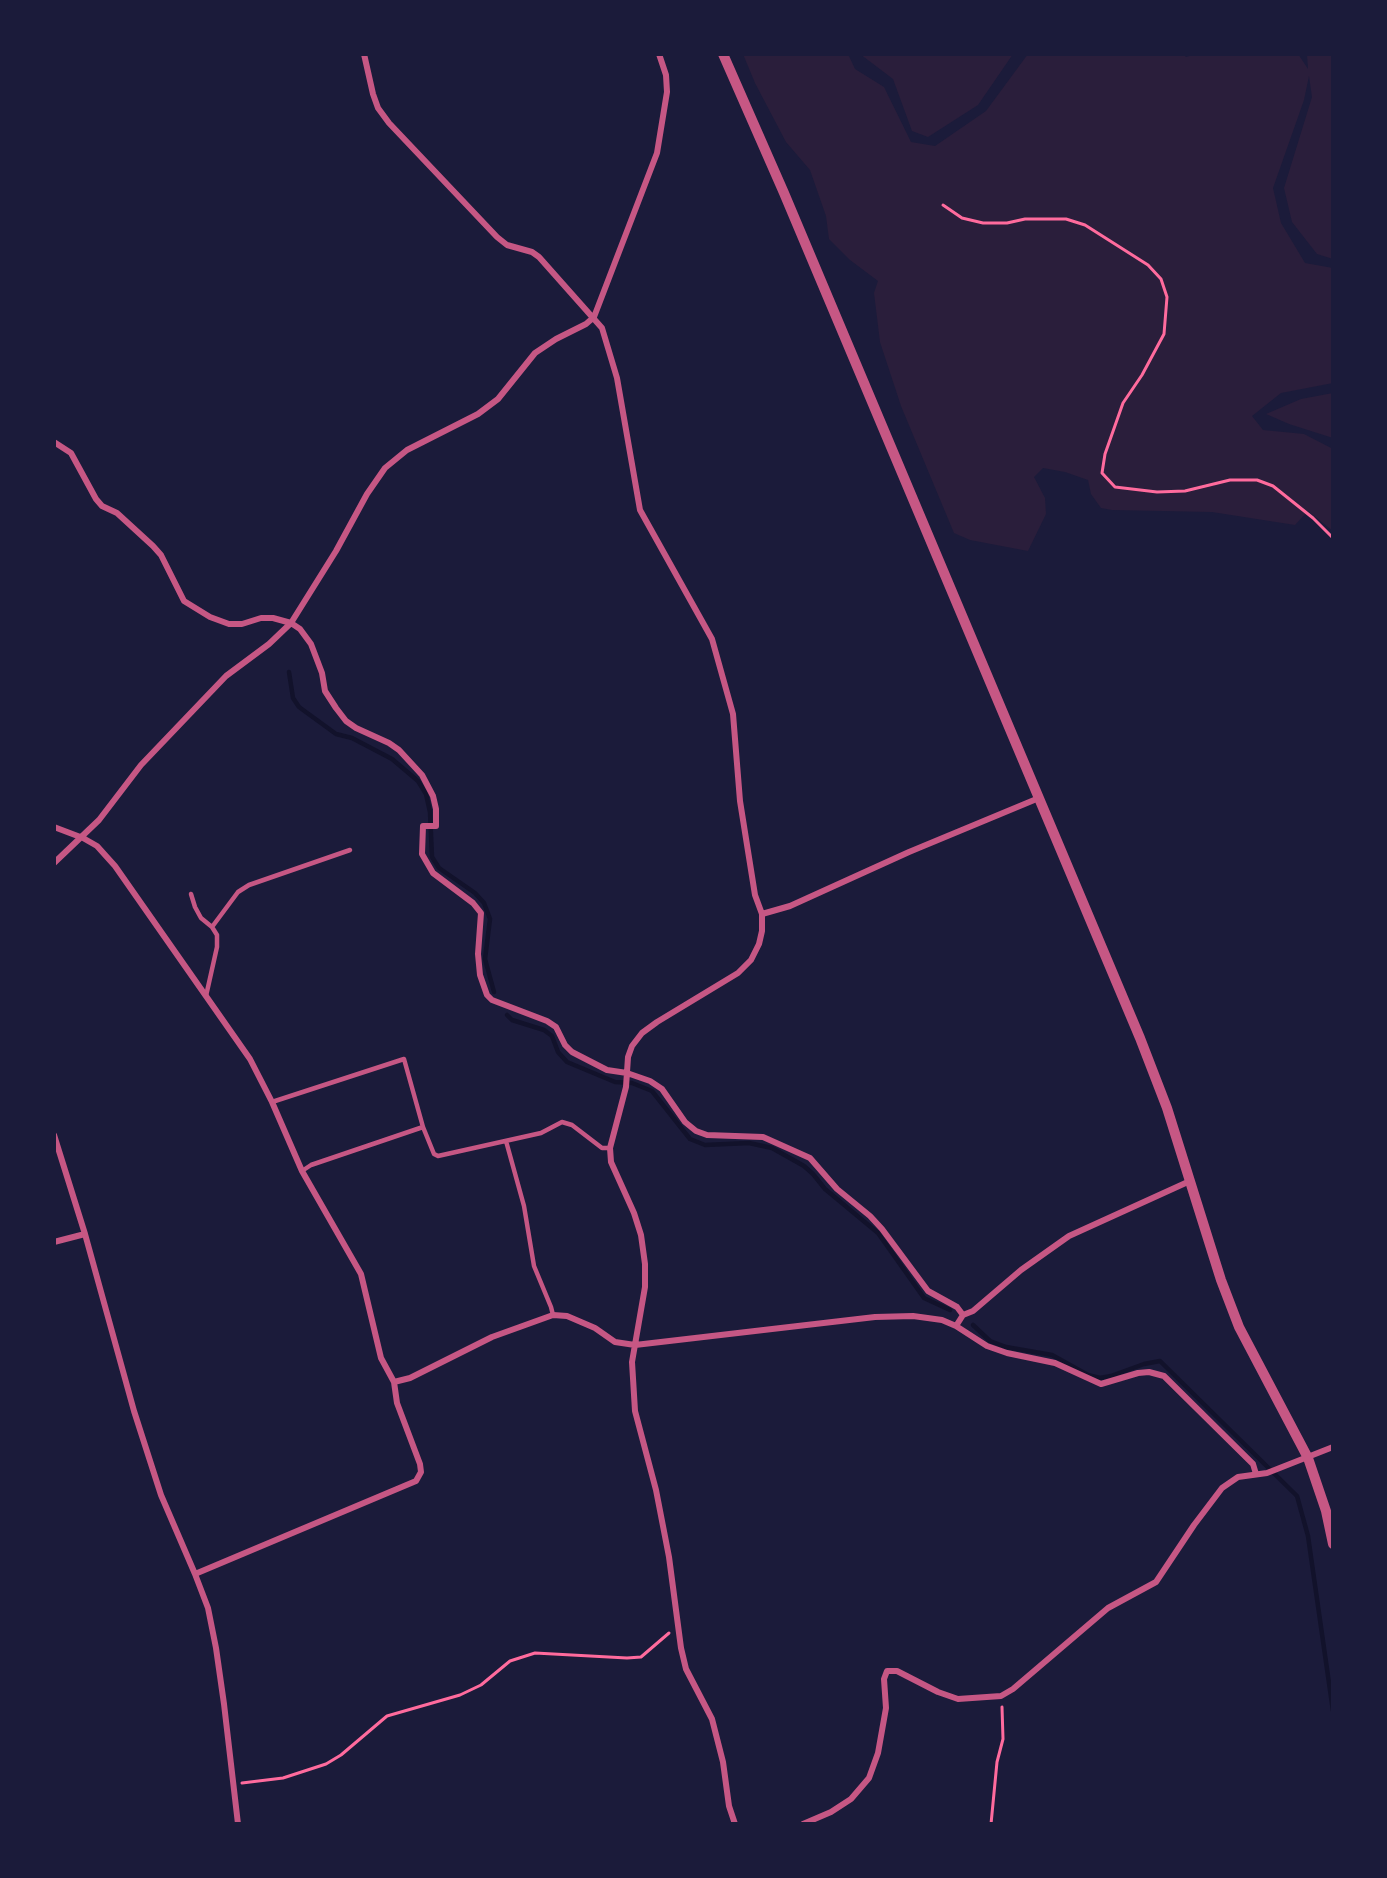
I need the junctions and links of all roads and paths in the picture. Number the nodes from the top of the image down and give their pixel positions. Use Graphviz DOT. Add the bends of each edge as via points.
graph roads {
  1 [pos="364,54"];
  2 [pos="659,54"];
  3 [pos="723,54"];
  4 [pos="943,205"];
  5 [pos="594,317"];
  6 [pos="54,441"];
  7 [pos="1333,538"];
  8 [pos="291,623"];
  9 [pos="1040,797"];
  10 [pos="54,827"];
  11 [pos="83,838"];
  12 [pos="350,850"];
  13 [pos="54,863"];
  14 [pos="190,894"];
  15 [pos="762,914"];
  16 [pos="212,927"];
  17 [pos="206,996"];
  18 [pos="626,1080"];
  19 [pos="272,1102"];
  20 [pos="423,1127"];
  21 [pos="54,1135"];
  22 [pos="506,1142"];
  23 [pos="610,1148"];
  24 [pos="302,1171"];
  25 [pos="1190,1181"];
  26 [pos="85,1234"];
  27 [pos="54,1242"];
  28 [pos="553,1315"];
  29 [pos="963,1315"];
  30 [pos="956,1326"];
  31 [pos="635,1346"];
  32 [pos="394,1382"];
  33 [pos="1333,1446"];
  34 [pos="1308,1458"];
  35 [pos="1256,1474"];
  36 [pos="1333,1544"];
  37 [pos="195,1574"];
  38 [pos="678,1627"];
  39 [pos="1001,1696"];
  40 [pos="234,1784"];
  41 [pos="238,1824"];
  42 [pos="735,1824"];
  43 [pos="803,1824"];
  44 [pos="991,1824"];
  1 -- 5 [label="street" via="378,108 389,123 496,237 540,257"];
  2 -- 5 [label="street" via="667,92 657,153"];
  3 -- 9 [label="street"];
  4 -- 7 [label="path" via="962,218 983,223 1066,219 1085,225 1148,265 1161,279 1167,297 1164,334 1123,403 1106,454 1102,473 1115,487 1185,491 1230,480 1257,480 1273,486"];
  5 -- 8 [label="street" via="535,353 498,399 478,414 407,450 385,468"];
  5 -- 15 [label="street" via="602,328 616,378 640,510 712,639 726,684 733,714 740,801 755,895"];
  6 -- 8 [label="street" via="71,453 102,506 117,513 161,555 184,601 229,624 261,618"];
  8 -- 11 [label="street" via="197,705 141,765"];
  8 -- 18 [label="street" via="311,644 325,692 346,721 399,750 422,776 433,796 436,826 423,826 422,855 433,873 481,913 478,954 487,995 556,1027 572,1052"];
  9 -- 15 [label="street" via="790,906"];
  9 -- 25 [label="street" via="1140,1038"];
  10 -- 11 [label="street"];
  11 -- 13 [label="street"];
  11 -- 17 [label="street" via="97,846 115,866"];
  12 -- 16 [label="lane" via="249,885 238,892"];
  14 -- 16 [label="lane" via="201,918"];
  15 -- 18 [label="street" via="759,944 751,960 738,973 642,1033 628,1057"];
  16 -- 17 [label="lane" via="217,947"];
  17 -- 19 [label="street" via="250,1059"];
  18 -- 23 [label="street"];
  18 -- 29 [label="street" via="650,1081 662,1089 696,1131 707,1135 763,1137 810,1158 837,1189 882,1229 928,1291 957,1307"];
  19 -- 20 [label="lane" via="404,1059"];
  19 -- 24 [label="street"];
  20 -- 22 [label="lane" via="438,1156"];
  20 -- 24 [label="lane"];
  21 -- 26 [label="street"];
  22 -- 23 [label="lane" via="542,1133 562,1122 602,1148"];
  22 -- 28 [label="lane" via="524,1206 534,1266"];
  23 -- 31 [label="street" via="611,1162 641,1235 645,1264"];
  24 -- 32 [label="street" via="361,1274 381,1358"];
  25 -- 29 [label="street" via="1069,1236"];
  25 -- 34 [label="street" via="1239,1327"];
  26 -- 27 [label="street"];
  26 -- 37 [label="street" via="161,1495"];
  28 -- 31 [label="street" via="567,1316 615,1342"];
  28 -- 32 [label="street" via="492,1337 410,1378"];
  29 -- 30 [label="street"];
  30 -- 31 [label="street" via="913,1316 875,1317"];
  30 -- 35 [label="street" via="987,1346 1055,1363 1101,1384 1138,1373 1164,1376 1252,1464"];
  31 -- 38 [label="street" via="635,1411 656,1490"];
  32 -- 37 [label="street" via="397,1402 420,1464 416,1481"];
  33 -- 34 [label="street"];
  34 -- 35 [label="street"];
  34 -- 36 [label="street"];
  35 -- 39 [label="street" via="1238,1477 1222,1488 1156,1582 1108,1608"];
  37 -- 40 [label="street" via="208,1608 216,1647"];
  38 -- 40 [label="path" via="641,1657 535,1653 510,1661 481,1685 460,1695 387,1716 326,1764 284,1778"];
  38 -- 42 [label="street" via="686,1670 712,1719"];
  39 -- 43 [label="street" via="958,1699 897,1671 887,1671 886,1708 869,1778 851,1799"];
  39 -- 44 [label="path" via="1003,1739"];
  40 -- 41 [label="street"];
}
